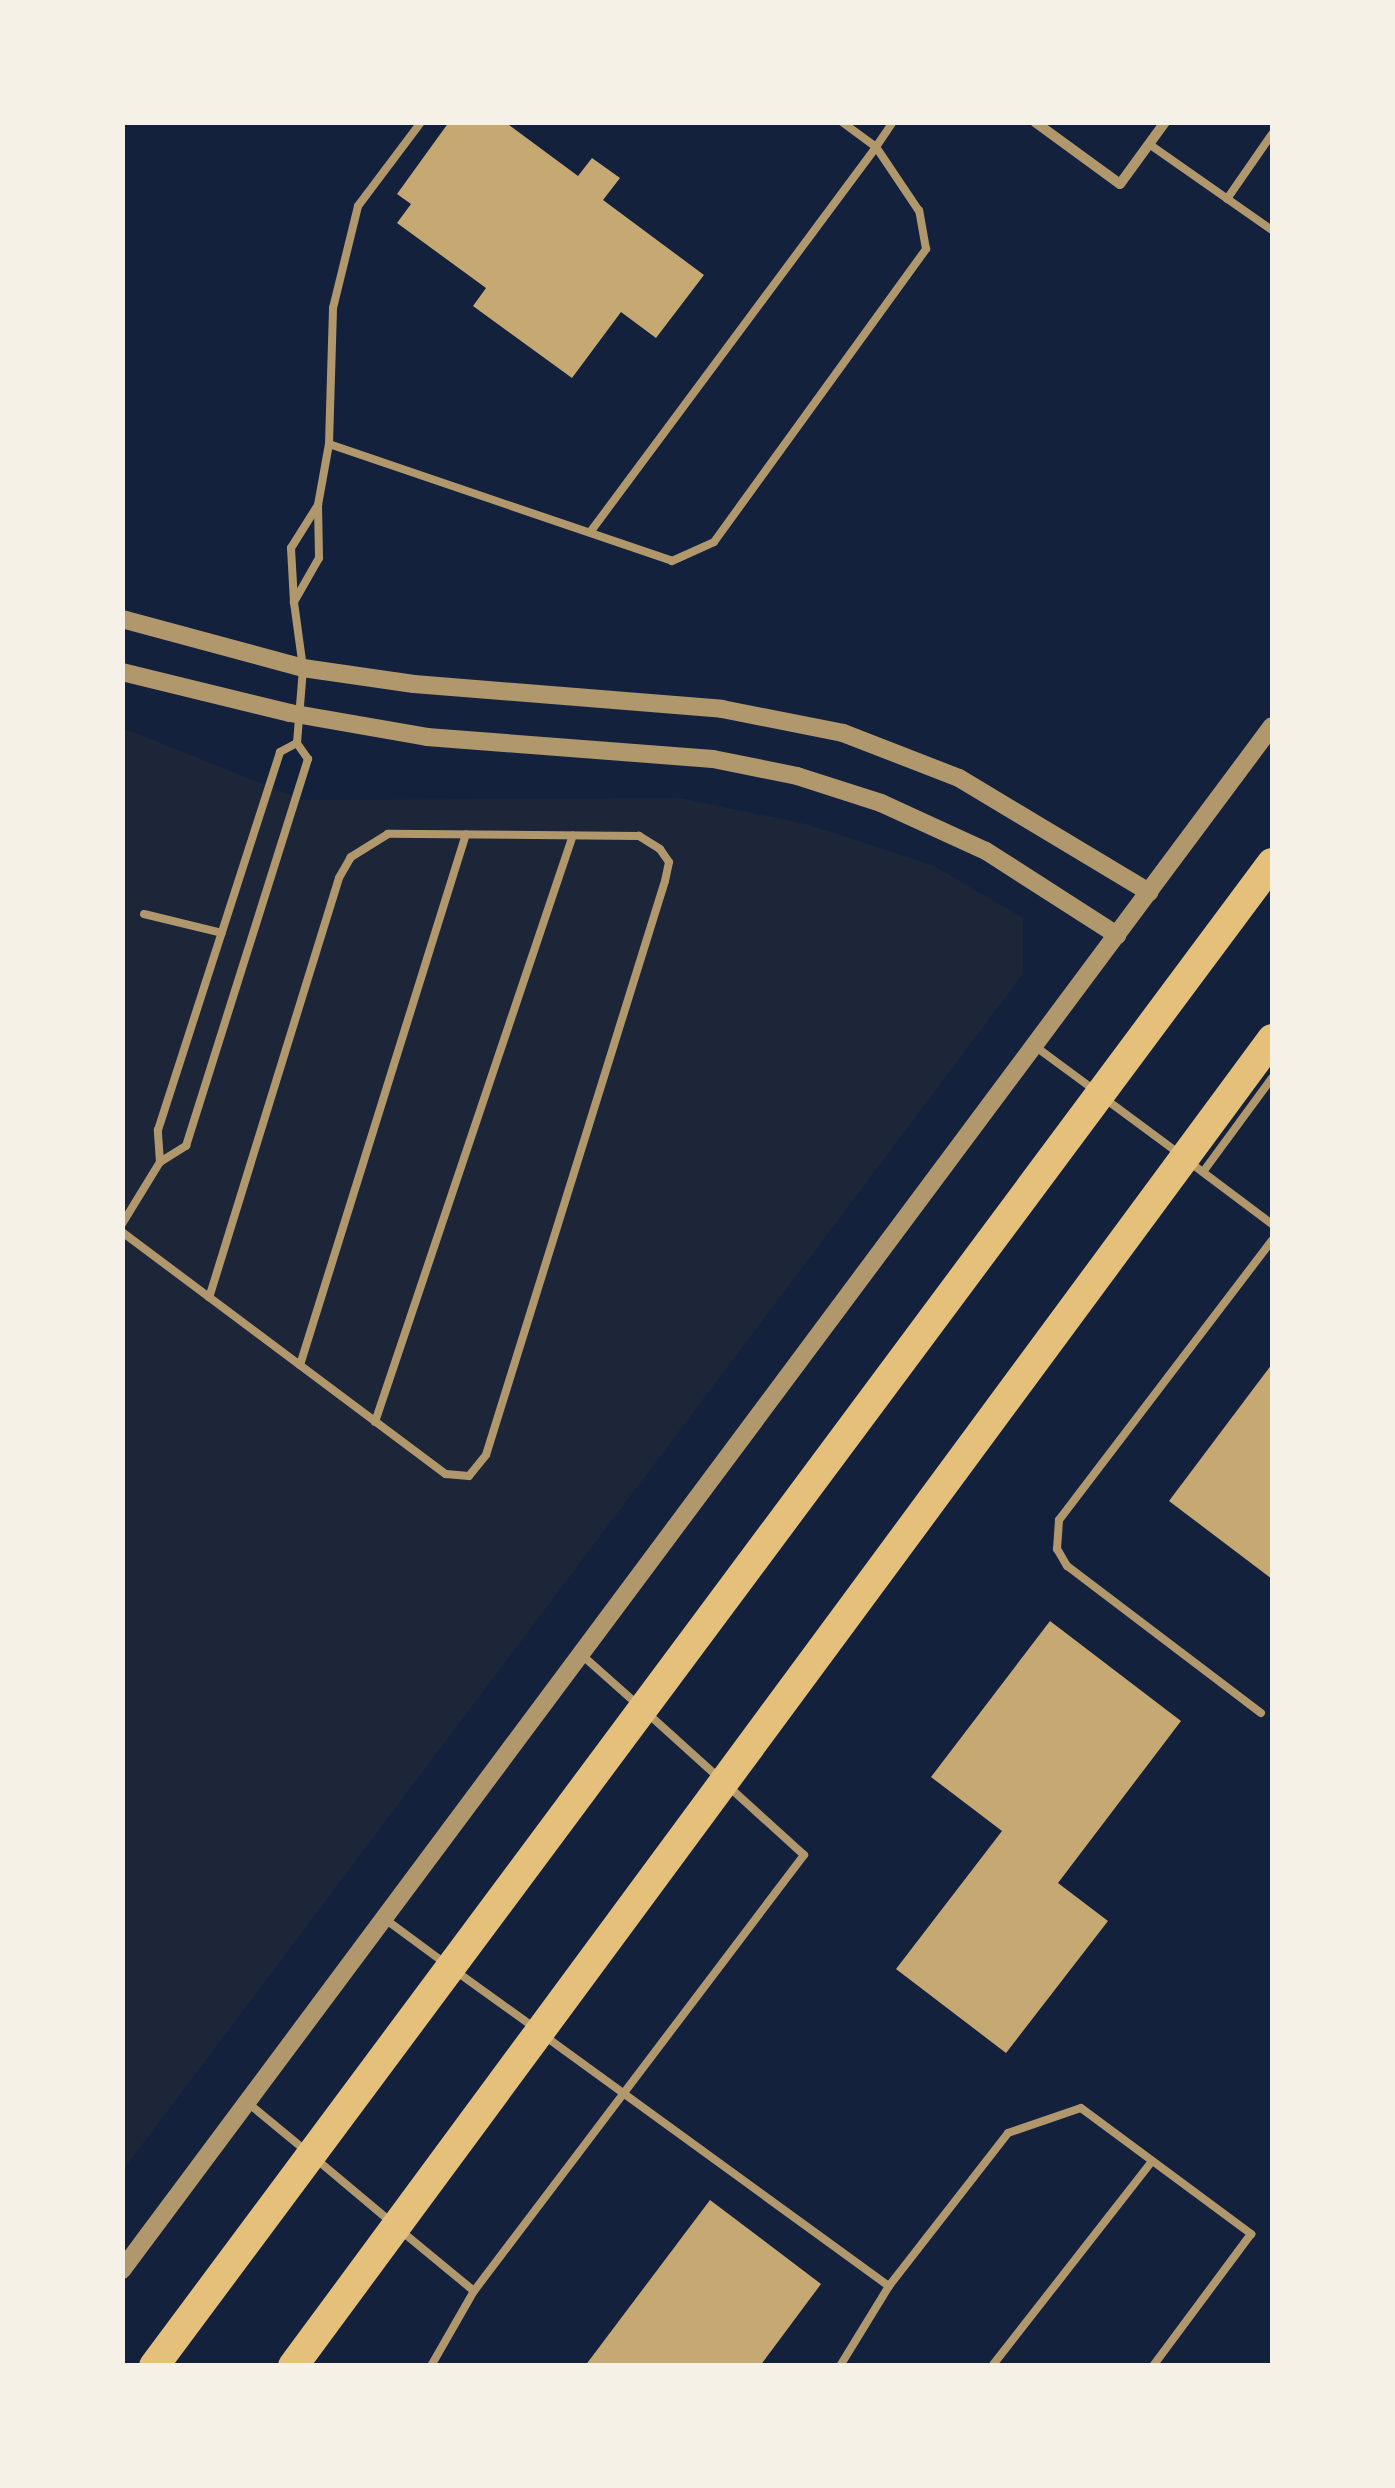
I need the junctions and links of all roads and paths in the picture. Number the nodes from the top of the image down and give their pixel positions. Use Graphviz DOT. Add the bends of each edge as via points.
graph roads {
  1 [pos="421,122"];
  2 [pos="842,122"];
  3 [pos="893,122"];
  4 [pos="1034,122"];
  5 [pos="1165,122"];
  6 [pos="1272,134"];
  7 [pos="1149,144"];
  8 [pos="876,147"];
  9 [pos="1227,199"];
  10 [pos="1272,230"];
  11 [pos="329,444"];
  12 [pos="318,505"];
  13 [pos="591,531"];
  14 [pos="294,602"];
  15 [pos="122,618"];
  16 [pos="303,668"];
  17 [pos="122,672"];
  18 [pos="299,714"];
  19 [pos="1272,726"];
  20 [pos="296,743"];
  21 [pos="466,834"];
  22 [pos="573,835"];
  23 [pos="1272,864"];
  24 [pos="1149,892"];
  25 [pos="144,914"];
  26 [pos="222,934"];
  27 [pos="1117,935"];
  28 [pos="1272,1040"];
  29 [pos="1036,1046"];
  30 [pos="1272,1078"];
  31 [pos="160,1162"];
  32 [pos="1203,1172"];
  33 [pos="122,1224"];
  34 [pos="1272,1224"];
  35 [pos="122,1232"];
  36 [pos="1272,1240"];
  37 [pos="209,1297"];
  38 [pos="300,1365"];
  39 [pos="375,1422"];
  40 [pos="582,1655"];
  41 [pos="1261,1712"];
  42 [pos="385,1919"];
  43 [pos="625,2094"];
  44 [pos="248,2103"];
  45 [pos="1152,2161"];
  46 [pos="122,2270"];
  47 [pos="889,2286"];
  48 [pos="474,2291"];
  49 [pos="154,2366"];
  50 [pos="292,2366"];
  51 [pos="431,2366"];
  52 [pos="840,2366"];
  53 [pos="992,2366"];
  54 [pos="1153,2366"];
  1 -- 11 [label="lane" via="358,206 333,308"];
  2 -- 8 [label="lane"];
  3 -- 8 [label="lane"];
  4 -- 7 [label="street" via="1120,184"];
  5 -- 7 [label="street"];
  6 -- 9 [label="lane"];
  7 -- 9 [label="lane"];
  8 -- 13 [label="lane"];
  8 -- 13 [label="lane" via="919,211 926,248 800,430 714,542 672,561"];
  9 -- 10 [label="lane"];
  11 -- 12 [label="lane"];
  11 -- 13 [label="lane"];
  12 -- 14 [label="lane" via="318,558"];
  12 -- 14 [label="lane" via="290,548"];
  14 -- 16 [label="lane"];
  15 -- 16 [label="street"];
  16 -- 18 [label="lane"];
  16 -- 24 [label="street" via="414,684 722,708 842,734 959,778"];
  17 -- 18 [label="street"];
  18 -- 20 [label="lane"];
  18 -- 27 [label="street" via="427,737 713,759 797,776 881,803 986,852"];
  19 -- 24 [label="street"];
  20 -- 26 [label="lane" via="280,752"];
  20 -- 31 [label="lane" via="308,760 186,1146"];
  21 -- 22 [label="lane"];
  21 -- 37 [label="lane" via="388,834 351,858 339,878"];
  21 -- 38 [label="lane"];
  22 -- 39 [label="lane"];
  22 -- 39 [label="lane" via="638,836 669,862 486,1455 480,1468 458,1478"];
  23 -- 49 [label="highway"];
  24 -- 27 [label="street"];
  25 -- 26 [label="lane"];
  26 -- 31 [label="lane" via="158,1130"];
  27 -- 29 [label="street"];
  28 -- 50 [label="highway"];
  29 -- 32 [label="lane"];
  29 -- 40 [label="street"];
  30 -- 32 [label="lane"];
  31 -- 33 [label="lane"];
  32 -- 34 [label="lane"];
  35 -- 37 [label="lane"];
  36 -- 41 [label="lane" via="1059,1520 1058,1549 1067,1566"];
  37 -- 38 [label="lane"];
  38 -- 39 [label="lane"];
  40 -- 42 [label="street"];
  40 -- 43 [label="lane" via="804,1855"];
  42 -- 43 [label="lane"];
  42 -- 44 [label="street"];
  43 -- 47 [label="lane"];
  43 -- 48 [label="lane"];
  44 -- 46 [label="street"];
  44 -- 48 [label="lane"];
  45 -- 47 [label="lane" via="1081,2108 1008,2133"];
  45 -- 53 [label="lane"];
  45 -- 54 [label="lane" via="1251,2234"];
  47 -- 52 [label="lane"];
  48 -- 51 [label="lane"];
}
